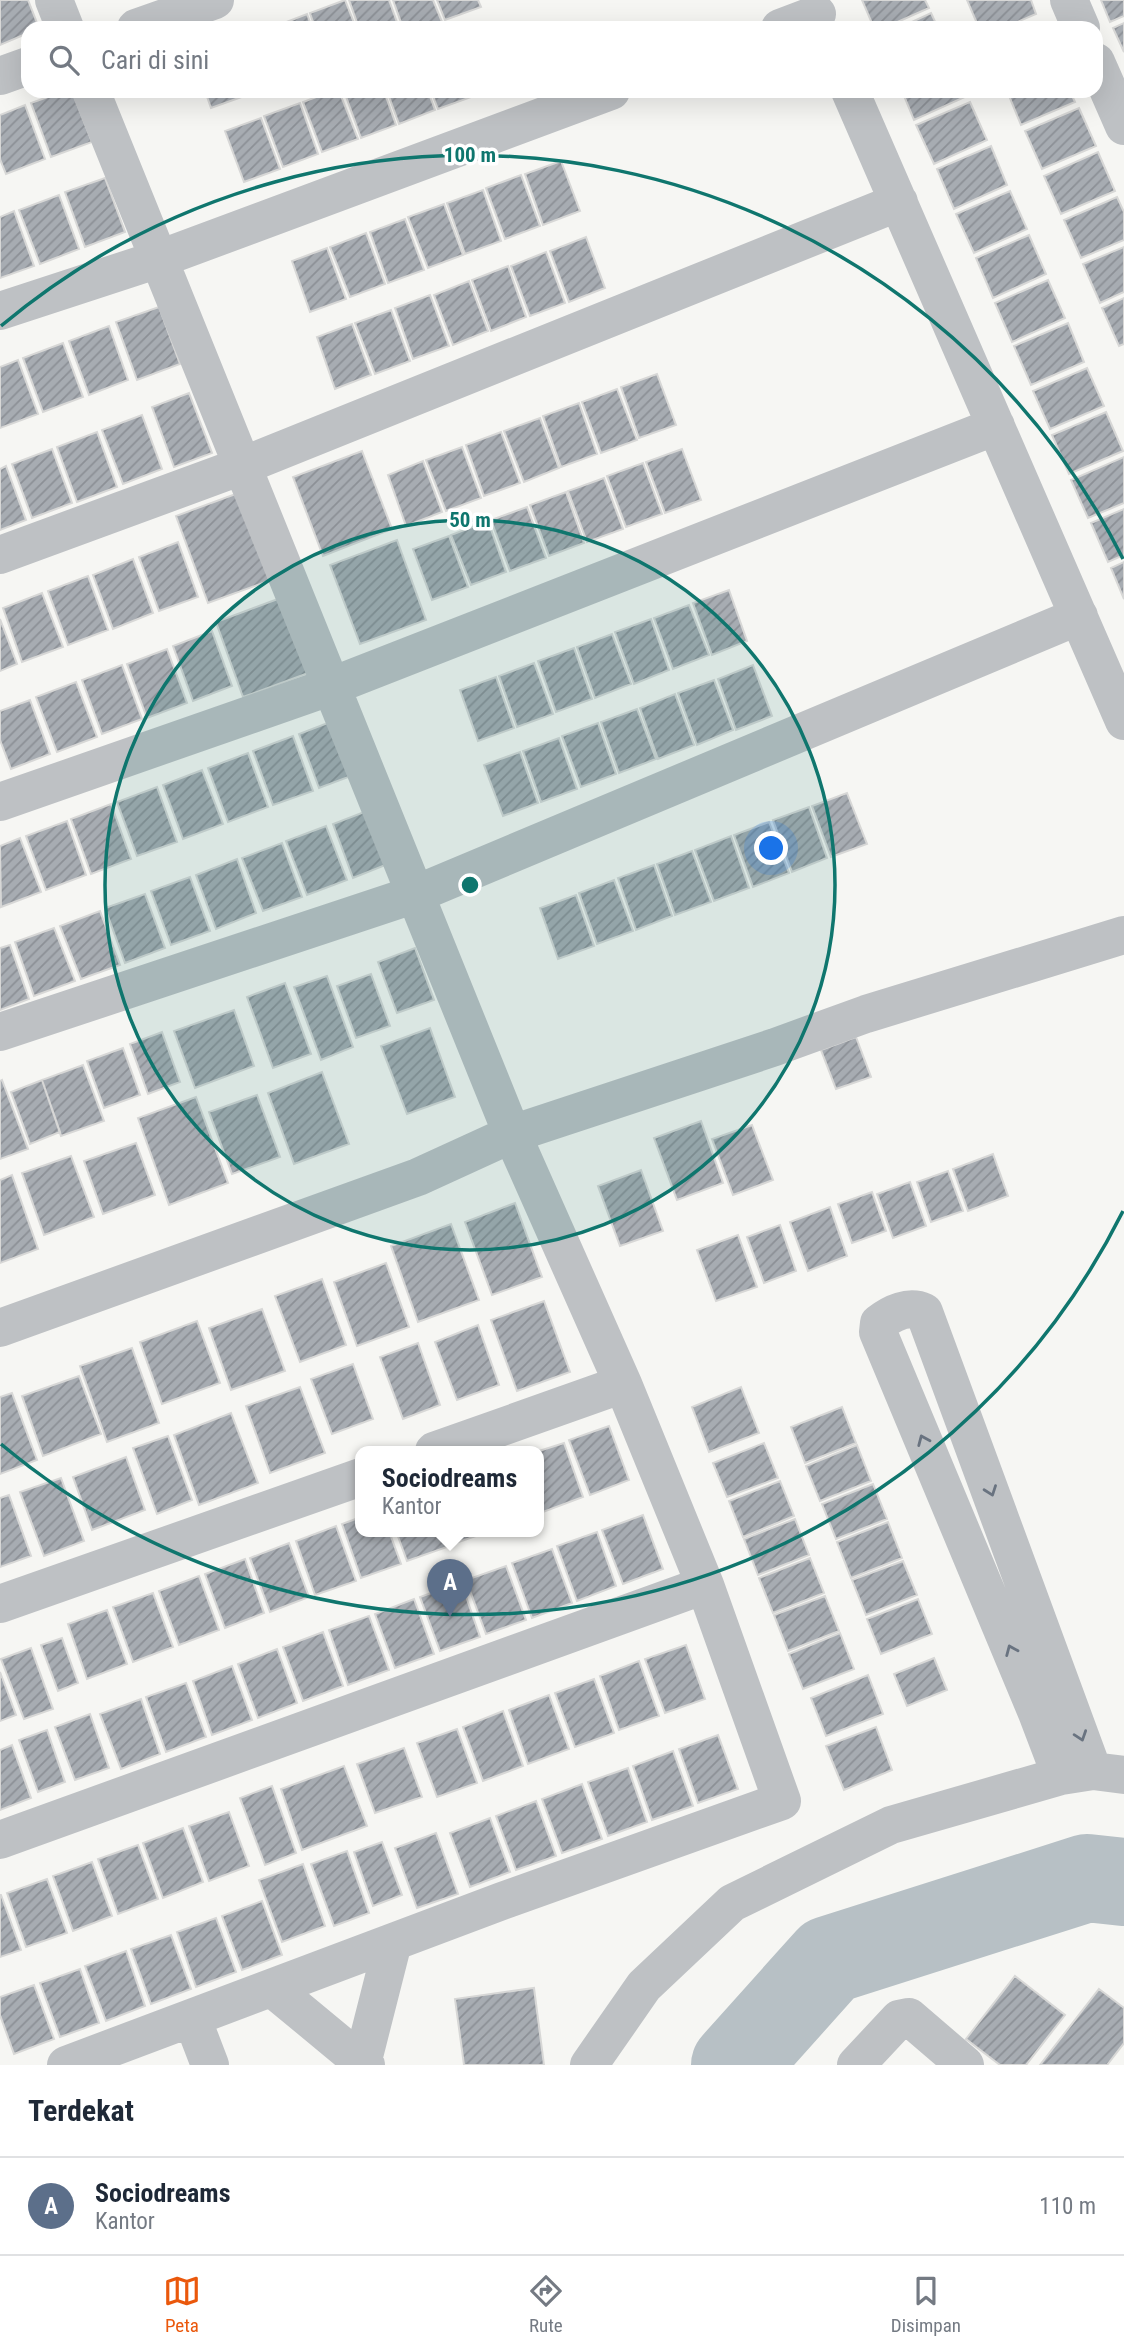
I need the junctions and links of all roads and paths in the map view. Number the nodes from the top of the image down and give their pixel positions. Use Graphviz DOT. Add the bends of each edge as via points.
graph roads {
  1 [pos="54,0"];
  2 [pos="215,0"];
  3 [pos="1069,0"];
  4 [pos="817,14"];
  5 [pos="62,21"];
  6 [pos="156,21"];
  7 [pos="798,21"];
  8 [pos="1078,21"];
  9 [pos="21,68"];
  10 [pos="0,76"];
  11 [pos="1103,78"];
  12 [pos="94,98"];
  13 [pos="592,98"];
  14 [pos="853,98"];
  15 [pos="1124,126"];
  16 [pos="899,202"];
  17 [pos="159,259"];
  18 [pos="0,311"];
  19 [pos="996,426"];
  20 [pos="242,466"];
  21 [pos="0,555"];
  22 [pos="1079,615"];
  23 [pos="1113,663"];
  24 [pos="332,686"];
  25 [pos="1124,721"];
  26 [pos="0,802"];
  27 [pos="416,894"];
  28 [pos="1124,935"];
  29 [pos="0,1032"];
  30 [pos="512,1134"];
  31 [pos="0,1328"];
  32 [pos="623,1384"];
  33 [pos="448,1446"];
  34 [pos="355,1479"];
  35 [pos="705,1585"];
  36 [pos="0,1604"];
  37 [pos="1093,1774"];
  38 [pos="0,1840"];
  39 [pos="393,1942"];
  40 [pos="272,1988"];
  41 [pos="192,2018"];
  42 [pos="365,2062"];
  43 [pos="66,2065"];
  44 [pos="210,2065"];
  45 [pos="589,2065"];
  46 [pos="856,2065"];
  47 [pos="965,2065"];
  1 -- 5 [label="street"];
  2 -- 6 [label="street"];
  3 -- 8 [label="street"];
  4 -- 7 [label="street"];
  9 -- 10 [label="street"];
  11 -- 15 [label="street"];
  12 -- 17 [label="street"];
  13 -- 17 [label="street"];
  14 -- 16 [label="street"];
  16 -- 19 [label="street"];
  16 -- 20 [label="street"];
  17 -- 18 [label="street"];
  17 -- 20 [label="street"];
  19 -- 22 [label="street"];
  19 -- 24 [label="street"];
  20 -- 21 [label="street"];
  20 -- 24 [label="street"];
  22 -- 23 [label="street"];
  22 -- 27 [label="street"];
  23 -- 25 [label="street"];
  24 -- 26 [label="street"];
  24 -- 27 [label="street"];
  27 -- 29 [label="street"];
  27 -- 30 [label="street"];
  28 -- 30 [label="street" via="866,1014"];
  30 -- 31 [label="street" via="418,1177"];
  30 -- 32 [label="street"];
  32 -- 33 [label="street"];
  32 -- 35 [label="street"];
  34 -- 36 [label="street"];
  35 -- 38 [label="street"];
  35 -- 39 [label="street" via="782,1801"];
  37 -- 37 [label="street, one-way" via="1037,1713 878,1332 884,1319 908,1309 924,1312"];
  37 -- 45 [label="street" via="891,1825 732,1903 644,1986"];
  39 -- 40 [label="street"];
  39 -- 42 [label="street"];
  40 -- 41 [label="street"];
  40 -- 42 [label="street"];
  41 -- 43 [label="street"];
  41 -- 44 [label="street"];
  46 -- 47 [label="street" via="899,2019 909,2017"];
}
